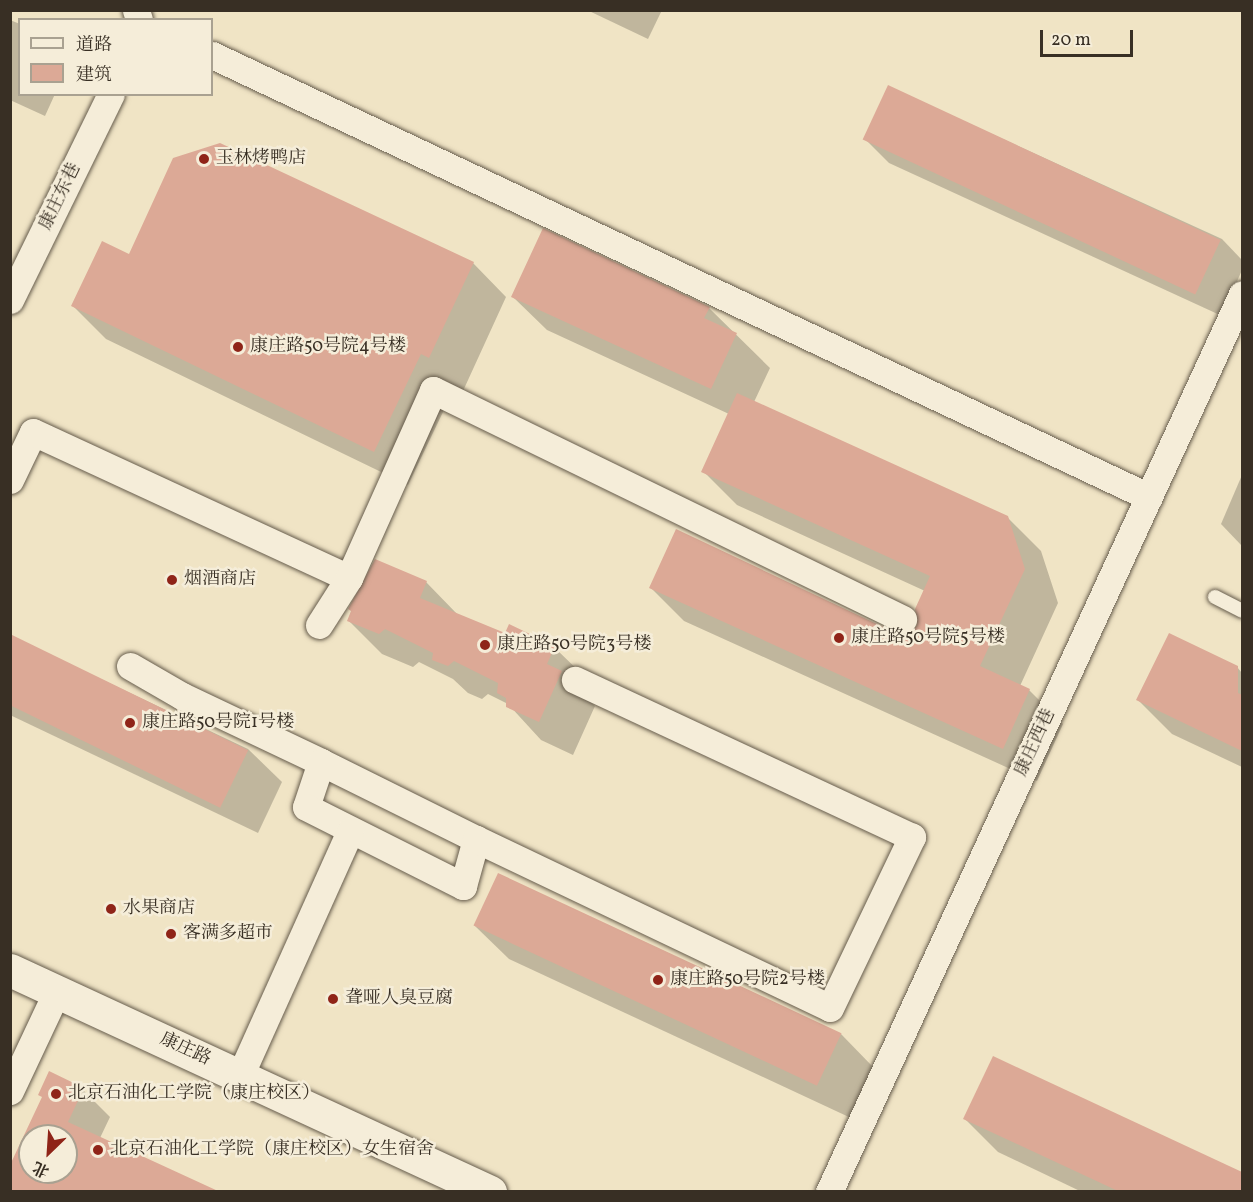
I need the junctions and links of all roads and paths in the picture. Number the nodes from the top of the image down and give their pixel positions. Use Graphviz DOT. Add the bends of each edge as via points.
graph roads {
  1 [pos="213,55"];
  2 [pos="110,96"];
  3 [pos="1242,294"];
  4 [pos="10,300"];
  5 [pos="10,480"];
  6 [pos="1149,497"];
  7 [pos="350,578"];
  8 [pos="1215,597"];
  9 [pos="1242,611"];
  10 [pos="903,619"];
  11 [pos="319,625"];
  12 [pos="130,666"];
  13 [pos="575,680"];
  14 [pos="321,762"];
  15 [pos="350,831"];
  16 [pos="476,839"];
  17 [pos="10,970"];
  18 [pos="57,992"];
  19 [pos="240,1076"];
  20 [pos="12,1082"];
  21 [pos="490,1191"];
  22 [pos="829,1191"];
  1 -- 6 [label="street"];
  2 -- 4 [label="street, 康庄东巷"];
  3 -- 6 [label="street, 康庄西巷"];
  5 -- 7 [label="street" via="33,432"];
  6 -- 22 [label="street, 康庄西巷"];
  7 -- 10 [label="street" via="433,390"];
  7 -- 11 [label="street"];
  8 -- 9 [label="lane"];
  12 -- 14 [label="street" via="182,696"];
  13 -- 16 [label="street" via="912,837 830,1008"];
  14 -- 15 [label="street" via="306,807"];
  14 -- 16 [label="street"];
  15 -- 16 [label="street" via="463,886"];
  15 -- 19 [label="street"];
  17 -- 18 [label="street, 康庄路"];
  18 -- 19 [label="street, 康庄路"];
  18 -- 20 [label="street"];
  19 -- 21 [label="street, 康庄路"];
}
